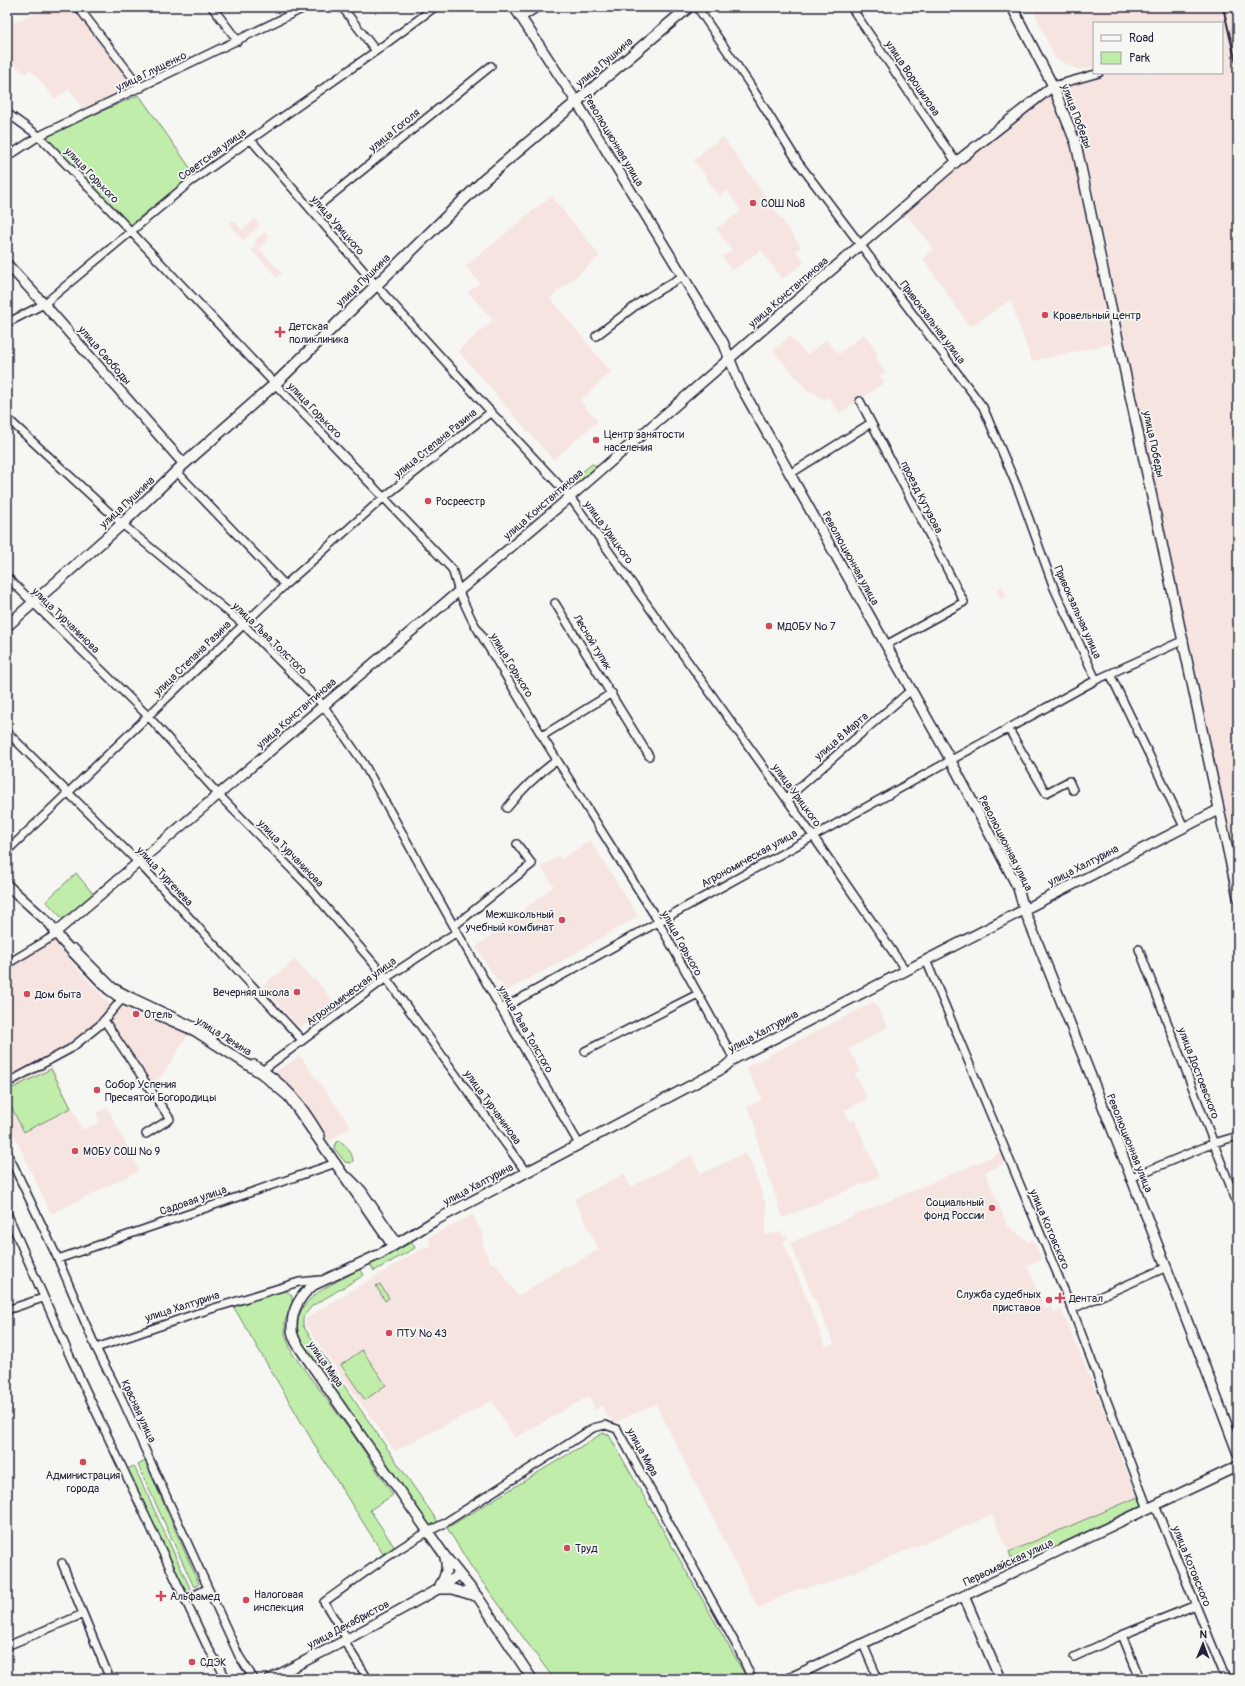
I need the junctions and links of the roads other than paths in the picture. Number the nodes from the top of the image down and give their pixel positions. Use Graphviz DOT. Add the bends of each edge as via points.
graph roads {
  1 [pos="78,7"];
  2 [pos="212,7"];
  3 [pos="306,7"];
  4 [pos="342,7"];
  5 [pos="434,7"];
  6 [pos="514,7"];
  7 [pos="538,7"];
  8 [pos="689,7"];
  9 [pos="697,7"];
  10 [pos="851,7"];
  11 [pos="1012,7"];
  12 [pos="521,18"];
  13 [pos="238,41"];
  14 [pos="376,51"];
  15 [pos="491,66"];
  16 [pos="1095,74"];
  17 [pos="1053,86"];
  18 [pos="141,88"];
  19 [pos="576,101"];
  20 [pos="7,113"];
  21 [pos="39,136"];
  22 [pos="251,140"];
  23 [pos="7,156"];
  24 [pos="956,162"];
  25 [pos="312,211"];
  26 [pos="131,230"];
  27 [pos="860,244"];
  28 [pos="7,264"];
  29 [pos="683,276"];
  30 [pos="375,284"];
  31 [pos="44,304"];
  32 [pos="7,323"];
  33 [pos="596,336"];
  34 [pos="730,359"];
  35 [pos="275,384"];
  36 [pos="860,401"];
  37 [pos="491,412"];
  38 [pos="8,422"];
  39 [pos="871,423"];
  40 [pos="184,464"];
  41 [pos="177,472"];
  42 [pos="790,474"];
  43 [pos="570,496"];
  44 [pos="383,498"];
  45 [pos="122,524"];
  46 [pos="7,577"];
  47 [pos="284,585"];
  48 [pos="459,592"];
  49 [pos="32,603"];
  50 [pos="555,603"];
  51 [pos="243,624"];
  52 [pos="7,626"];
  53 [pos="1184,640"];
  54 [pos="886,645"];
  55 [pos="1110,674"];
  56 [pos="1096,680"];
  57 [pos="911,690"];
  58 [pos="612,693"];
  59 [pos="323,705"];
  60 [pos="148,716"];
  61 [pos="1008,728"];
  62 [pos="7,732"];
  63 [pos="542,736"];
  64 [pos="649,756"];
  65 [pos="950,759"];
  66 [pos="557,760"];
  67 [pos="1073,790"];
  68 [pos="69,793"];
  69 [pos="219,795"];
  70 [pos="786,799"];
  71 [pos="507,808"];
  72 [pos="1218,810"];
  73 [pos="1184,827"];
  74 [pos="813,836"];
  75 [pos="518,844"];
  76 [pos="7,851"];
  77 [pos="139,863"];
  78 [pos="7,886"];
  79 [pos="1238,897"];
  80 [pos="1024,909"];
  81 [pos="658,921"];
  82 [pos="455,929"];
  83 [pos="57,932"];
  84 [pos="1139,948"];
  85 [pos="926,960"];
  86 [pos="7,964"];
  87 [pos="906,971"];
  88 [pos="386,978"];
  89 [pos="698,994"];
  90 [pos="122,999"];
  91 [pos="501,1009"];
  92 [pos="104,1020"];
  93 [pos="302,1040"];
  94 [pos="586,1051"];
  95 [pos="734,1059"];
  96 [pos="263,1072"];
  97 [pos="7,1083"];
  98 [pos="146,1134"];
  99 [pos="1238,1136"];
  100 [pos="1214,1143"];
  101 [pos="579,1144"];
  102 [pos="7,1152"];
  103 [pos="336,1163"];
  104 [pos="526,1172"];
  105 [pos="1130,1178"];
  106 [pos="1238,1206"];
  107 [pos="7,1213"];
  108 [pos="395,1244"];
  109 [pos="58,1259"];
  110 [pos="1167,1267"];
  111 [pos="323,1280"];
  112 [pos="43,1298"];
  113 [pos="298,1303"];
  114 [pos="1072,1309"];
  115 [pos="7,1310"];
  116 [pos="96,1348"];
  117 [pos="1238,1454"];
  118 [pos="1238,1466"];
  119 [pos="1152,1507"];
  120 [pos="428,1531"];
  121 [pos="444,1556"];
  122 [pos="62,1563"];
  123 [pos="459,1575"];
  124 [pos="208,1588"];
  125 [pos="438,1589"];
  126 [pos="964,1596"];
  127 [pos="478,1597"];
  128 [pos="185,1600"];
  129 [pos="1196,1605"];
  130 [pos="83,1614"];
  131 [pos="1122,1635"];
  132 [pos="346,1640"];
  133 [pos="863,1644"];
  134 [pos="7,1646"];
  135 [pos="1074,1656"];
  136 [pos="110,1679"];
  137 [pos="227,1679"];
  138 [pos="254,1679"];
  139 [pos="270,1679"];
  140 [pos="368,1679"];
  141 [pos="532,1679"];
  142 [pos="752,1679"];
  143 [pos="788,1679"];
  144 [pos="878,1679"];
  145 [pos="1000,1679"];
  146 [pos="1140,1679"];
  147 [pos="1226,1679"];
  1 -- 18 [label="street"];
  2 -- 13 [label="street"];
  3 -- 13 [label="street, улица Глущенко"];
  4 -- 14 [label="street"];
  5 -- 14 [label="street, Советская улица"];
  6 -- 12 [label="street, Революционная улица"];
  7 -- 12 [label="street"];
  8 -- 19 [label="main road, улица Пушкина"];
  9 -- 27 [label="street, Привокзальная улица" via="749,83 798,162"];
  10 -- 24 [label="street, улица Ворошилова"];
  11 -- 17 [label="street, улица Победы"];
  12 -- 19 [label="street, Революционная улица"];
  13 -- 18 [label="street, улица Глущенко"];
  14 -- 22 [label="street, Советская улица"];
  15 -- 25 [label="street, улица Гоголя"];
  16 -- 17 [label="street, улица Константинова"];
  17 -- 24 [label="street, улица Константинова"];
  17 -- 53 [label="street, улица Победы" via="1076,144"];
  18 -- 21 [label="street, улица Глущенко"];
  19 -- 29 [label="street, Революционная улица"];
  19 -- 30 [label="main road, улица Пушкина" via="484,179"];
  20 -- 21 [label="street, улица Горького"];
  21 -- 23 [label="street, улица Глущенко"];
  21 -- 26 [label="street, улица Горького"];
  22 -- 25 [label="street, улица Урицкого"];
  22 -- 26 [label="street, Советская улица" via="189,183"];
  24 -- 27 [label="street, улица Константинова"];
  25 -- 30 [label="street, улица Урицкого"];
  26 -- 31 [label="street, Советская улица"];
  26 -- 35 [label="street, улица Горького"];
  27 -- 34 [label="street, улица Константинова"];
  27 -- 56 [label="street, Привокзальная улица" via="983,407 1020,494 1054,588"];
  28 -- 31 [label="street, улица Свободы"];
  29 -- 33 [label="street" via="644,300"];
  29 -- 34 [label="street, Революционная улица" via="723,342"];
  30 -- 35 [label="main road, улица Пушкина"];
  30 -- 37 [label="street, улица Урицкого"];
  31 -- 32 [label="street, Советская улица"];
  31 -- 40 [label="street, улица Свободы"];
  34 -- 42 [label="street, Революционная улица" via="740,385"];
  34 -- 43 [label="street, улица Константинова"];
  35 -- 40 [label="main road, улица Пушкина"];
  35 -- 44 [label="street, улица Горького"];
  36 -- 39 [label="street, проезд Кутузова"];
  37 -- 43 [label="street, улица Урицкого"];
  37 -- 44 [label="street, улица Степана Разина"];
  38 -- 45 [label="street, улица Льва Толстого"];
  39 -- 42 [label="street"];
  39 -- 54 [label="street, проезд Кутузова" via="964,602"];
  40 -- 41 [label="main road, улица Пушкина"];
  41 -- 45 [label="main road, улица Пушкина"];
  41 -- 47 [label="street"];
  42 -- 54 [label="street, Революционная улица"];
  43 -- 48 [label="street, улица Константинова"];
  43 -- 70 [label="street, улица Урицкого"];
  44 -- 47 [label="street, улица Степана Разина"];
  44 -- 48 [label="street, улица Горького" via="452,569"];
  45 -- 49 [label="main road, улица Пушкина"];
  45 -- 51 [label="street, улица Льва Толстого"];
  46 -- 49 [label="street, улица Турчанинова"];
  47 -- 51 [label="street, улица Степана Разина"];
  48 -- 59 [label="street, улица Константинова"];
  48 -- 63 [label="street, улица Горького" via="472,620"];
  49 -- 52 [label="main road, улица Пушкина"];
  49 -- 60 [label="street, улица Турчанинова"];
  50 -- 58 [label="street, Лесной тупик"];
  51 -- 59 [label="street, улица Льва Толстого"];
  51 -- 60 [label="street, улица Степана Разина"];
  53 -- 55 [label="street, Агрономическая улица"];
  53 -- 72 [label="street, улица Победы"];
  54 -- 57 [label="street, Революционная улица"];
  55 -- 56 [label="street, Агрономическая улица"];
  55 -- 73 [label="street"];
  56 -- 61 [label="street, Агрономическая улица"];
  57 -- 65 [label="street, Революционная улица"];
  57 -- 70 [label="street, улица 8 Марта"];
  58 -- 63 [label="street"];
  58 -- 64 [label="street, Лесной тупик"];
  59 -- 69 [label="street, улица Константинова"];
  59 -- 82 [label="street, улица Льва Толстого" via="364,764"];
  60 -- 68 [label="street, улица Степана Разина"];
  60 -- 69 [label="street, улица Турчанинова"];
  61 -- 65 [label="street, Агрономическая улица"];
  61 -- 67 [label="street" via="1046,793 1069,781"];
  62 -- 68 [label="street, улица Тургенева"];
  63 -- 66 [label="street, улица Горького"];
  65 -- 74 [label="street, Агрономическая улица"];
  65 -- 80 [label="street, Революционная улица" via="1018,888"];
  66 -- 71 [label="street" via="534,777"];
  66 -- 81 [label="street, улица Горького"];
  68 -- 76 [label="street, улица Степана Разина"];
  68 -- 77 [label="street, улица Тургенева"];
  69 -- 77 [label="street, улица Константинова"];
  69 -- 88 [label="street, улица Турчанинова" via="306,884"];
  70 -- 74 [label="street, улица Урицкого"];
  72 -- 73 [label="street, улица Халтурина"];
  72 -- 79 [label="street, улица Победы"];
  73 -- 80 [label="street, улица Халтурина"];
  74 -- 81 [label="street, Агрономическая улица"];
  74 -- 87 [label="street, улица Урицкого"];
  75 -- 82 [label="street" via="532,864"];
  77 -- 83 [label="street, улица Константинова"];
  77 -- 93 [label="street, улица Тургенева"];
  78 -- 83 [label="street, улица Ленина"];
  80 -- 85 [label="street, улица Халтурина"];
  80 -- 105 [label="street, Революционная улица"];
  81 -- 89 [label="street, улица Горького"];
  81 -- 91 [label="street, Агрономическая улица"];
  82 -- 88 [label="street, Агрономическая улица"];
  82 -- 91 [label="street, улица Льва Толстого"];
  83 -- 86 [label="street, улица Константинова"];
  83 -- 90 [label="street, улица Ленина" via="62,941 108,989"];
  83 -- 96 [label="street" via="113,987 202,1030"];
  84 -- 100 [label="street, улица Достоевского"];
  85 -- 87 [label="street, улица Халтурина"];
  85 -- 114 [label="street, улица Котовского"];
  87 -- 95 [label="street, улица Халтурина"];
  88 -- 93 [label="street, Агрономическая улица"];
  88 -- 104 [label="street, улица Турчанинова"];
  89 -- 94 [label="street"];
  89 -- 95 [label="street, улица Горького"];
  90 -- 92 [label="street"];
  90 -- 96 [label="street, улица Ленина" via="194,1031"];
  91 -- 101 [label="street, улица Льва Толстого"];
  92 -- 97 [label="street" via="70,1049"];
  92 -- 98 [label="street" via="170,1120"];
  93 -- 96 [label="street, Агрономическая улица"];
  95 -- 101 [label="street, улица Халтурина" via="722,1069"];
  96 -- 103 [label="street, улица Ленина" via="290,1097"];
  96 -- 108 [label="street" via="277,1079 295,1097 327,1146 362,1190"];
  99 -- 100 [label="street"];
  100 -- 105 [label="street"];
  100 -- 106 [label="street, улица Достоевского"];
  101 -- 104 [label="street, улица Халтурина"];
  102 -- 109 [label="street, Красная улица"];
  103 -- 108 [label="street, улица Ленина"];
  103 -- 109 [label="street, Садовая улица"];
  104 -- 108 [label="street, улица Халтурина"];
  105 -- 110 [label="street, Революционная улица"];
  107 -- 112 [label="street"];
  108 -- 111 [label="street, улица Халтурина" via="380,1254"];
  109 -- 116 [label="street, Красная улица"];
  110 -- 114 [label="street"];
  110 -- 117 [label="street, Революционная улица"];
  111 -- 113 [label="street, улица Халтурина" via="305,1291"];
  111 -- 116 [label="street, улица Халтурина" via="299,1282"];
  112 -- 115 [label="street"];
  112 -- 128 [label="street"];
  113 -- 120 [label="street, улица Мира" via="292,1326 298,1347"];
  114 -- 119 [label="street, улица Котовского"];
  116 -- 124 [label="street, Красная улица"];
  118 -- 119 [label="street, Первомайская улица"];
  119 -- 126 [label="street, Первомайская улица"];
  119 -- 129 [label="street, улица Котовского"];
  120 -- 121 [label="street, улица Мира"];
  120 -- 132 [label="street, улица Мира" via="324,1602"];
  120 -- 142 [label="street, улица Мира" via="443,1524 593,1428 605,1425 617,1429"];
  121 -- 123 [label="street, улица Мира"];
  121 -- 125 [label="street" via="445,1578"];
  122 -- 130 [label="street"];
  123 -- 125 [label="street, улица Декабристов"];
  123 -- 127 [label="street, улица Мира"];
  124 -- 128 [label="street"];
  124 -- 138 [label="street, Красная улица" via="239,1656"];
  125 -- 127 [label="street" via="453,1589"];
  125 -- 132 [label="street, улица Декабристов"];
  126 -- 133 [label="street, Первомайская улица"];
  126 -- 145 [label="street"];
  127 -- 141 [label="street, улица Мира"];
  128 -- 137 [label="street" via="207,1646"];
  129 -- 131 [label="street"];
  129 -- 147 [label="street, улица Котовского"];
  130 -- 134 [label="street"];
  130 -- 136 [label="street"];
  131 -- 135 [label="street"];
  131 -- 146 [label="street"];
  132 -- 139 [label="street, улица Декабристов"];
  132 -- 140 [label="street"];
  133 -- 143 [label="street, Первомайская улица"];
  133 -- 144 [label="street"];
}
